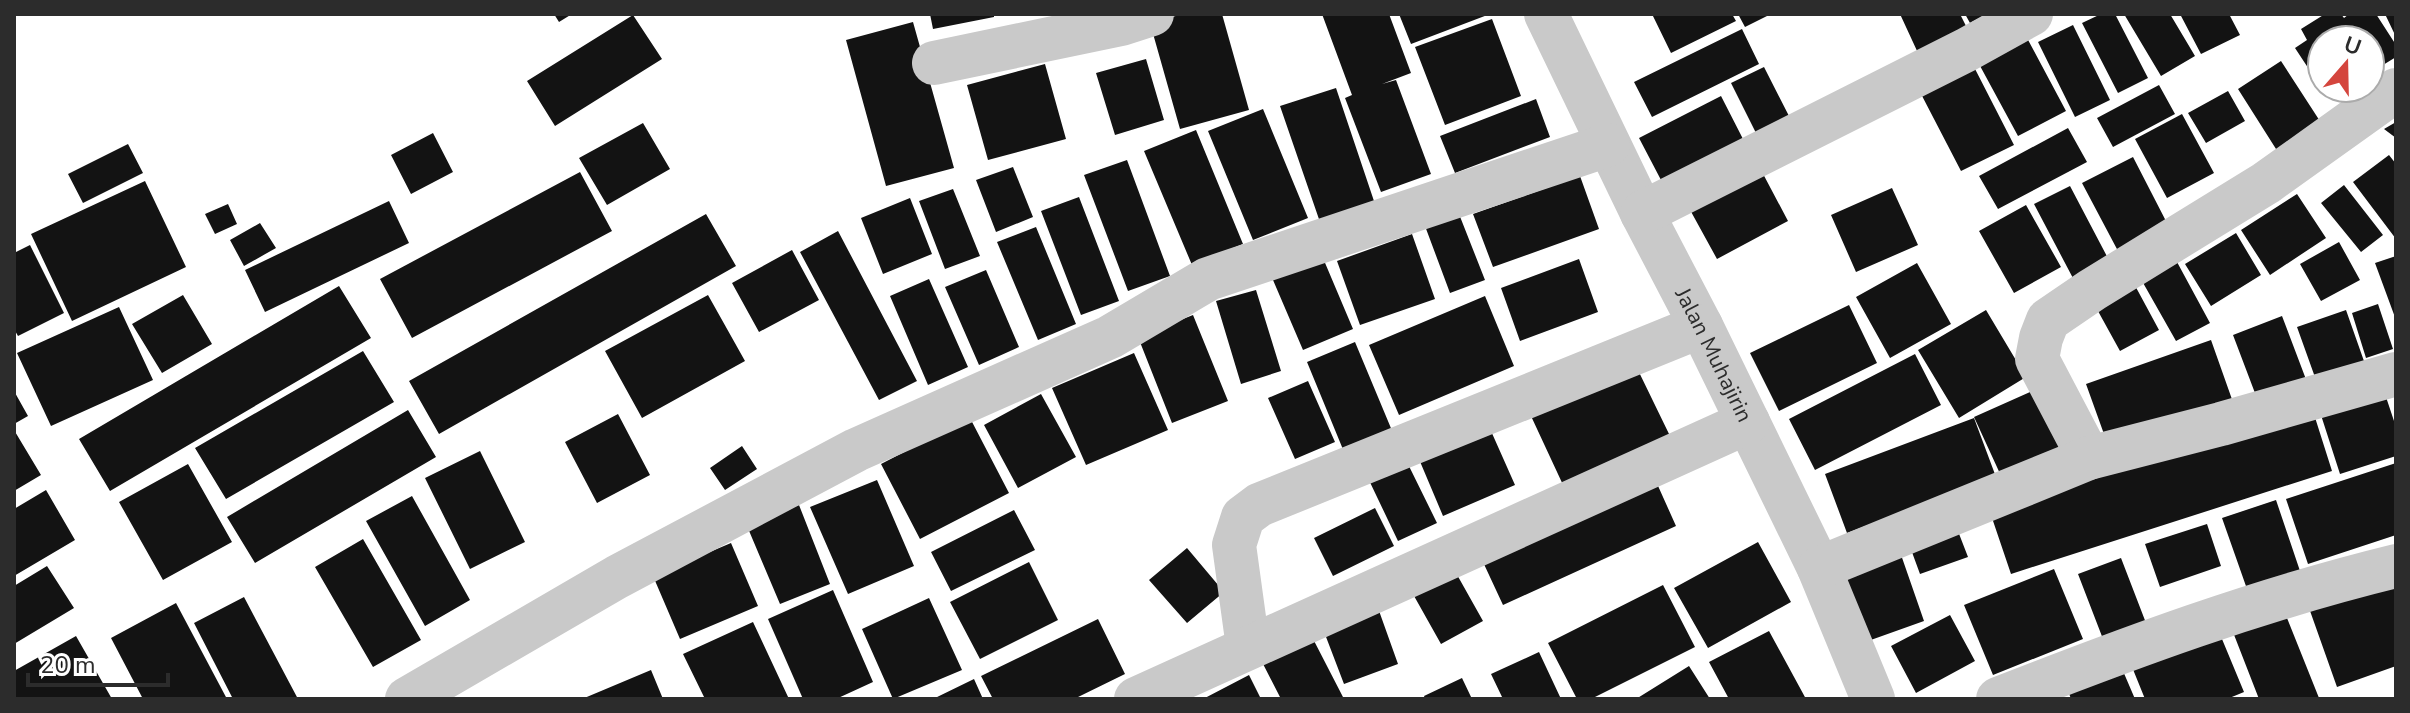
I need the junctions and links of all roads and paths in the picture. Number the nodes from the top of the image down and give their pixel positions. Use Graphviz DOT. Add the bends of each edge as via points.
graph roads {
  1 [pos="1152,14"];
  2 [pos="1546,14"];
  3 [pos="2031,14"];
  4 [pos="934,63"];
  5 [pos="2396,90"];
  6 [pos="1608,145"];
  7 [pos="1642,213"];
  8 [pos="1701,326"];
  9 [pos="2396,374"];
  10 [pos="1748,422"];
  11 [pos="2089,458"];
  12 [pos="2396,566"];
  13 [pos="1819,568"];
  14 [pos="1248,647"];
  15 [pos="407,699"];
  16 [pos="1136,699"];
  17 [pos="1873,699"];
  18 [pos="1998,699"];
  1 -- 4 [label="street"];
  2 -- 6 [label="street, Jalan Muhajirin"];
  3 -- 7 [label="street"];
  5 -- 11 [label="street" via="2266,183 2048,320 2037,359"];
  6 -- 7 [label="street, Jalan Muhajirin"];
  6 -- 15 [label="street" via="1208,279 1110,337 856,450 617,577"];
  7 -- 8 [label="street, Jalan Muhajirin"];
  8 -- 10 [label="street, Jalan Muhajirin"];
  8 -- 14 [label="street" via="1259,505 1243,517 1234,545"];
  9 -- 11 [label="street"];
  10 -- 13 [label="street, Jalan Muhajirin"];
  10 -- 14 [label="street"];
  11 -- 13 [label="street"];
  12 -- 18 [label="street" via="2306,588 2141,643"];
  13 -- 17 [label="street, Jalan Muhajirin"];
  14 -- 16 [label="street"];
}
